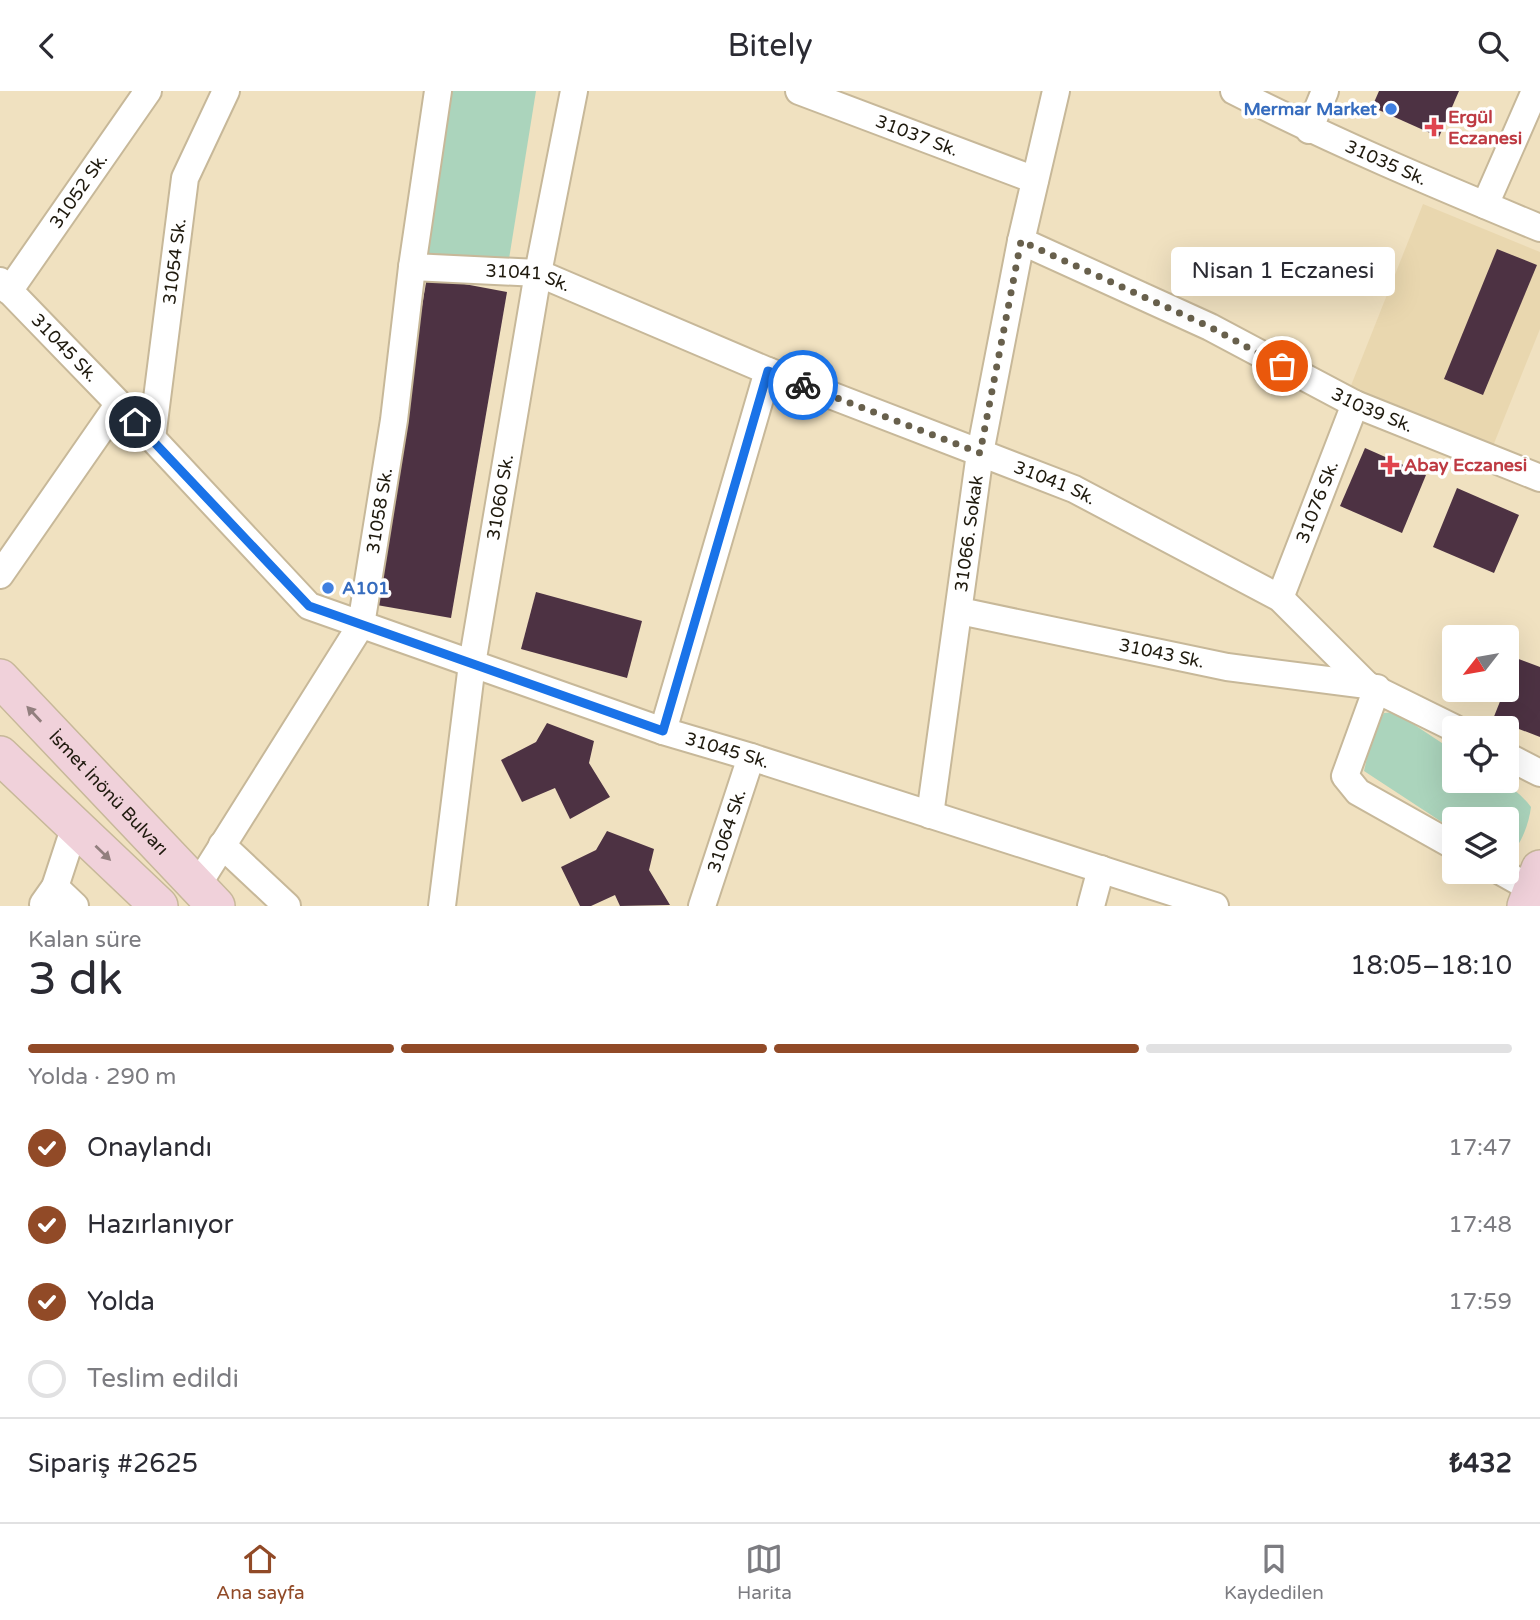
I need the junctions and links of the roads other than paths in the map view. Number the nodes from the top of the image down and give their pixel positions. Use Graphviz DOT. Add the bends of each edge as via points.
graph roads {
  1 [pos="148,91"];
  2 [pos="226,91"];
  3 [pos="438,91"];
  4 [pos="574,91"];
  5 [pos="799,91"];
  6 [pos="1056,91"];
  7 [pos="1234,91"];
  8 [pos="1325,91"];
  9 [pos="1535,91"];
  10 [pos="1309,130"];
  11 [pos="1035,180"];
  12 [pos="1485,205"];
  13 [pos="1540,228"];
  14 [pos="1021,241"];
  15 [pos="412,267"];
  16 [pos="538,273"];
  17 [pos="5,286"];
  18 [pos="768,371"];
  19 [pos="1355,404"];
  20 [pos="118,405"];
  21 [pos="152,438"];
  22 [pos="980,453"];
  23 [pos="1540,478"];
  24 [pos="0,575"];
  25 [pos="1280,598"];
  26 [pos="960,611"];
  27 [pos="361,625"];
  28 [pos="471,664"];
  29 [pos="0,678"];
  30 [pos="1372,686"];
  31 [pos="1442,722"];
  32 [pos="663,731"];
  33 [pos="0,755"];
  34 [pos="751,757"];
  35 [pos="1519,762"];
  36 [pos="1540,773"];
  37 [pos="930,815"];
  38 [pos="75,826"];
  39 [pos="1442,839"];
  40 [pos="222,845"];
  41 [pos="1101,870"];
  42 [pos="50,896"];
  43 [pos="206,896"];
  44 [pos="154,905"];
  45 [pos="75,906"];
  46 [pos="287,906"];
  47 [pos="442,906"];
  48 [pos="702,906"];
  49 [pos="1091,906"];
  50 [pos="1215,906"];
  1 -- 17 [label="street, 31052 Sk."];
  2 -- 21 [label="street, 31054 Sk." via="185,178"];
  3 -- 15 [label="street, 31058 Sk."];
  4 -- 16 [label="street, 31060 Sk."];
  5 -- 11 [label="street, 31037 Sk."];
  6 -- 11 [label="street, 31066. Sokak"];
  7 -- 10 [label="street, 31035 Sk."];
  8 -- 10 [label="street"];
  9 -- 12 [label="street"];
  10 -- 12 [label="street, 31035 Sk."];
  11 -- 14 [label="street, 31066. Sokak"];
  12 -- 13 [label="street, 31035 Sk."];
  14 -- 19 [label="street, 31039 Sk." via="1210,327"];
  14 -- 22 [label="street, 31066. Sokak"];
  15 -- 16 [label="street, 31041 Sk."];
  15 -- 27 [label="street, 31058 Sk." via="394,420"];
  16 -- 18 [label="street, 31041 Sk."];
  16 -- 28 [label="street, 31060 Sk."];
  17 -- 20 [label="street, 31045 Sk."];
  18 -- 22 [label="street, 31041 Sk."];
  18 -- 32 [label="street"];
  19 -- 23 [label="street, 31039 Sk."];
  19 -- 25 [label="street, 31076 Sk."];
  20 -- 21 [label="street, 31045 Sk."];
  20 -- 24 [label="street"];
  21 -- 27 [label="street, 31045 Sk." via="309,606"];
  22 -- 25 [label="street, 31041 Sk." via="1074,489"];
  22 -- 26 [label="street, 31066. Sokak"];
  25 -- 30 [label="street, 31041 Sk."];
  26 -- 30 [label="street, 31043 Sk." via="1227,667"];
  26 -- 37 [label="street, 31066. Sokak"];
  27 -- 28 [label="street, 31045 Sk."];
  27 -- 40 [label="street, 31058 Sk."];
  28 -- 32 [label="street, 31045 Sk."];
  28 -- 47 [label="street, 31060 Sk."];
  43 -- 29 [label="main road, İsmet İnönü Bulvarı, one-way"];
  30 -- 31 [label="street, 31041 Sk."];
  30 -- 39 [label="street" via="1345,776 1358,792"];
  32 -- 34 [label="street, 31045 Sk."];
  33 -- 38 [label="main road"];
  34 -- 37 [label="street, 31045 Sk."];
  34 -- 48 [label="street, 31064 Sk."];
  35 -- 36 [label="street"];
  37 -- 41 [label="street, 31045 Sk."];
  38 -- 42 [label="street"];
  38 -- 44 [label="main road, one-way"];
  40 -- 43 [label="street, 31058 Sk."];
  40 -- 46 [label="street"];
  41 -- 49 [label="street"];
  41 -- 50 [label="street, 31045 Sk."];
  42 -- 45 [label="street"];
}
